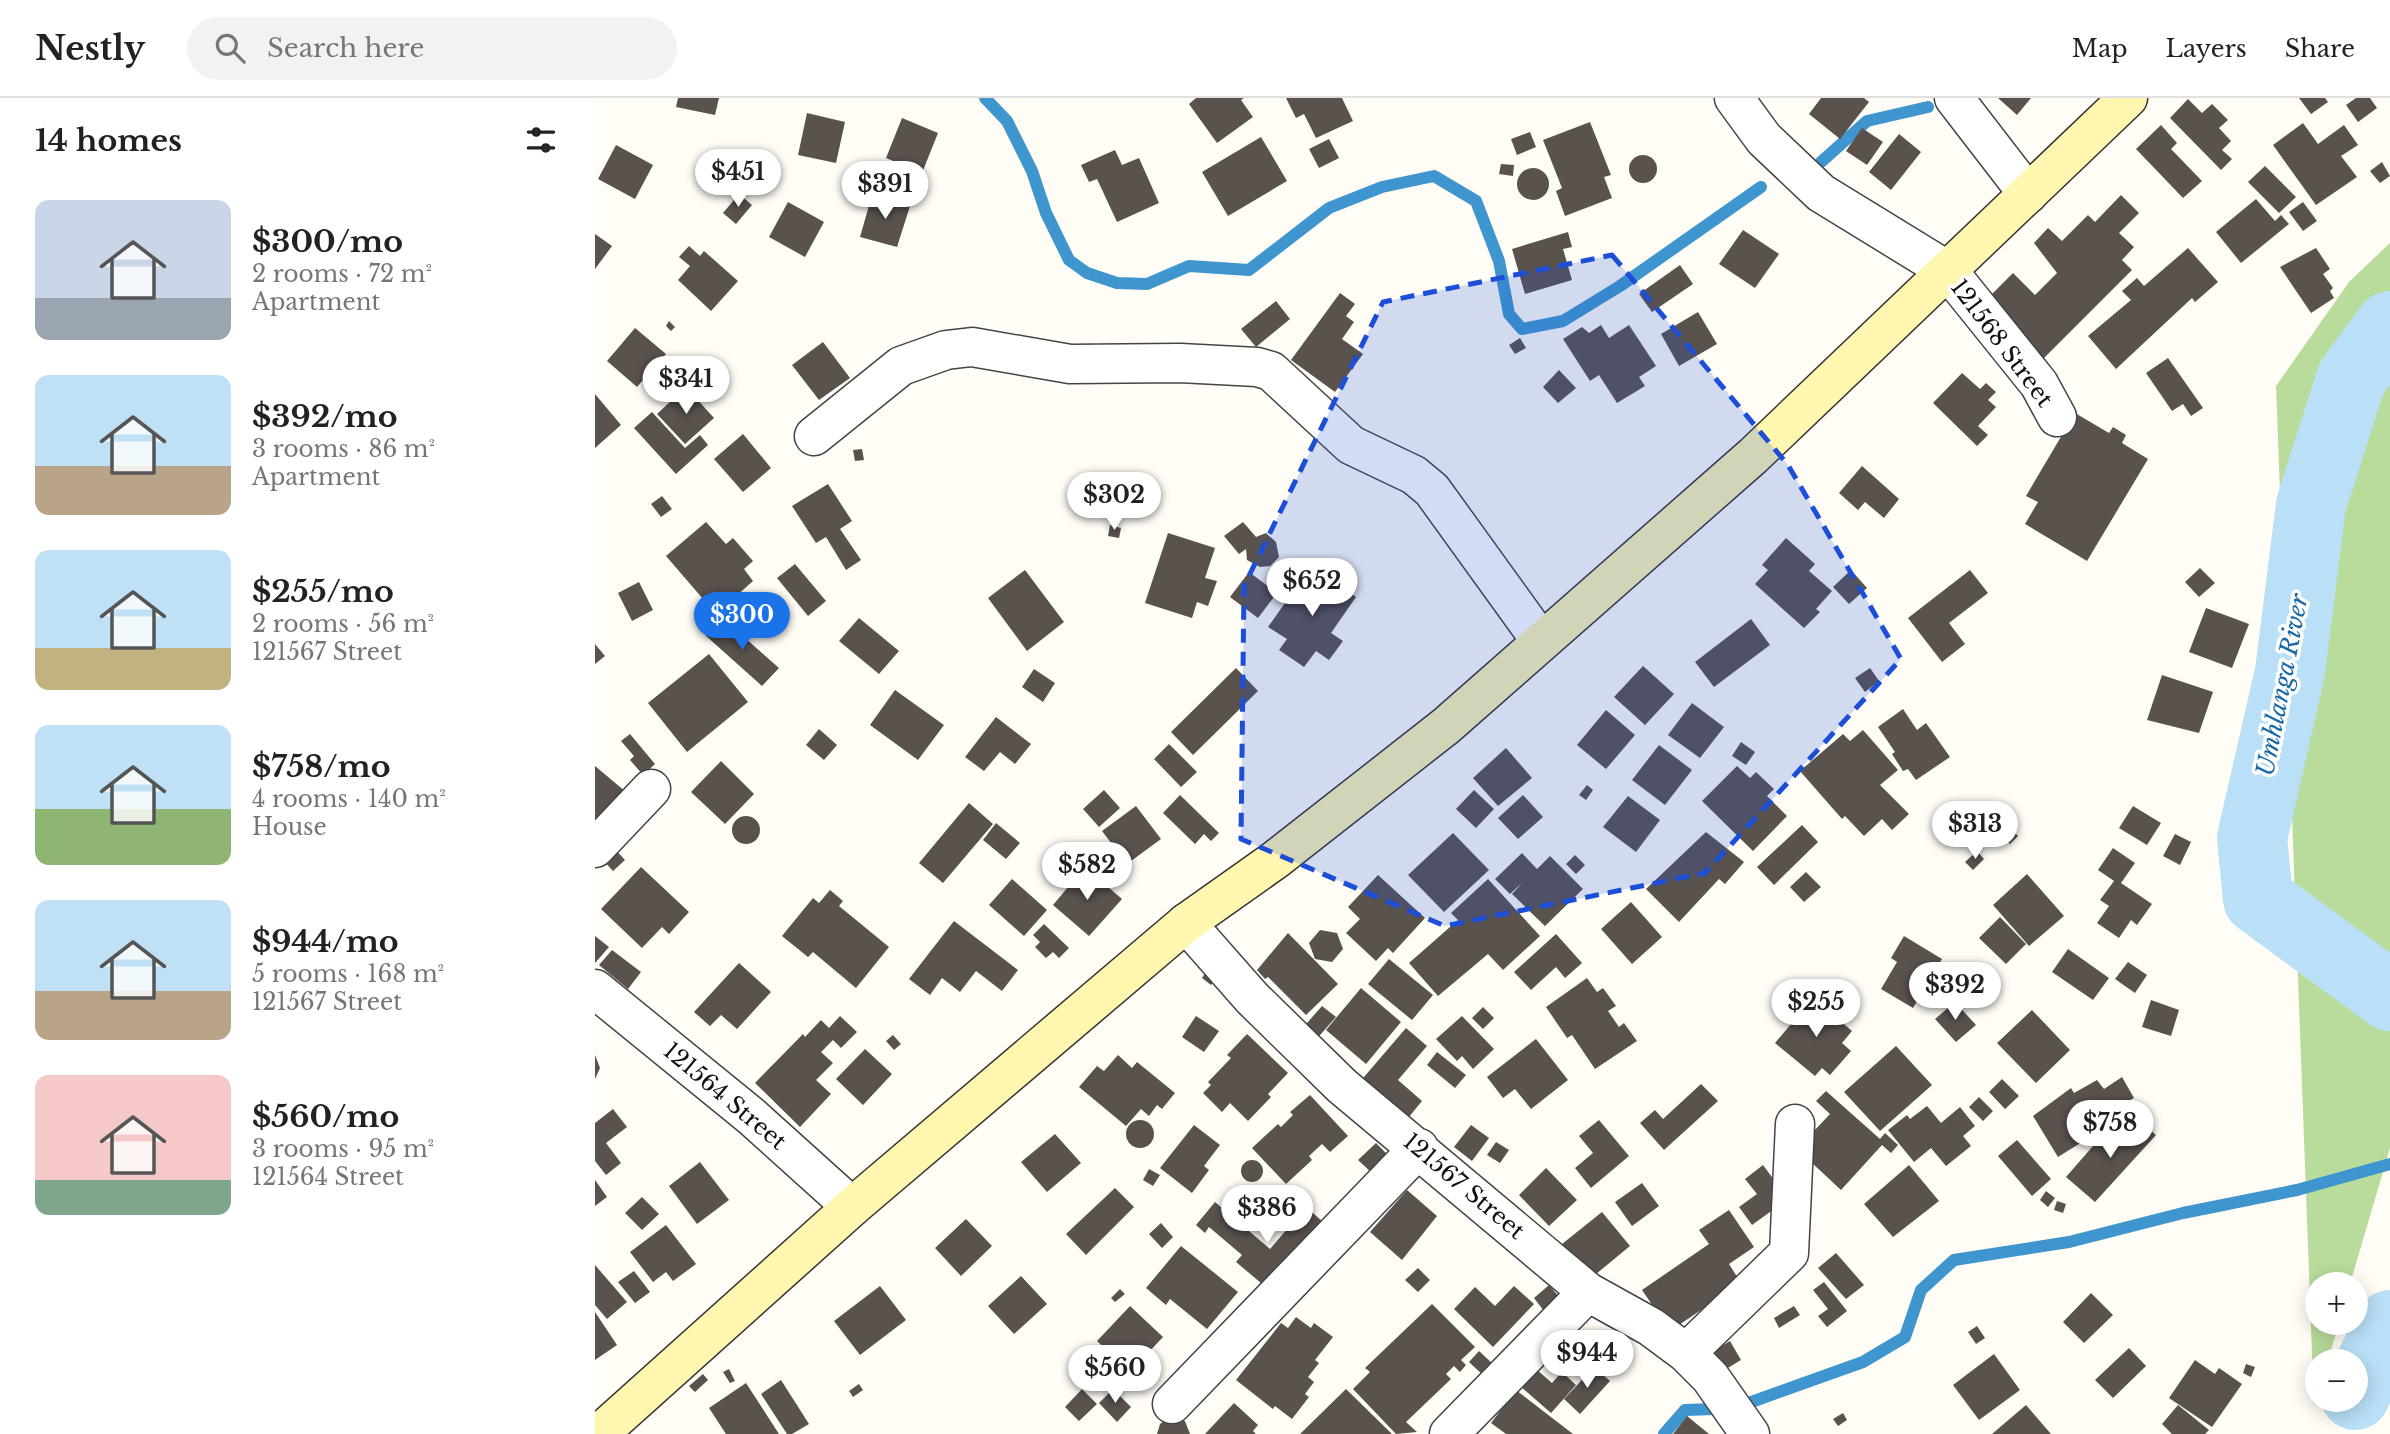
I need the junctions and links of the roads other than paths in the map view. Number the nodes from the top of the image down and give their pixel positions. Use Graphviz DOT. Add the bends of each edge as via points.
graph roads {
  1 [pos="1734,98"];
  2 [pos="1954,98"];
  3 [pos="2128,98"];
  4 [pos="2028,194"];
  5 [pos="1948,271"];
  6 [pos="2057,417"];
  7 [pos="814,436"];
  8 [pos="1541,640"];
  9 [pos="651,789"];
  10 [pos="595,848"];
  11 [pos="1186,923"];
  12 [pos="595,989"];
  13 [pos="1795,1124"];
  14 [pos="1419,1148"];
  15 [pos="852,1207"];
  16 [pos="1588,1292"];
  17 [pos="1686,1353"];
  18 [pos="1172,1404"];
  19 [pos="599,1434"];
  20 [pos="1449,1434"];
  21 [pos="1750,1434"];
  1 -- 5 [label="street, 121568 Street" via="1764,139 1821,193"];
  2 -- 4 [label="street"];
  3 -- 4 [label="street"];
  4 -- 5 [label="street"];
  5 -- 6 [label="street, 121568 Street" via="2039,384"];
  5 -- 8 [label="street" via="1753,456"];
  7 -- 8 [label="street" via="901,366 946,350 972,347 1070,364 1180,363 1271,371 1351,445 1414,475 1432,489"];
  8 -- 11 [label="street" via="1446,726 1275,860"];
  9 -- 10 [label="street"];
  11 -- 14 [label="street, 121567 Street" via="1252,998 1342,1086"];
  11 -- 15 [label="street"];
  12 -- 15 [label="street, 121564 Street" via="751,1116"];
  13 -- 17 [label="street" via="1789,1253"];
  14 -- 16 [label="street, 121567 Street"];
  14 -- 18 [label="street"];
  15 -- 19 [label="street"];
  16 -- 17 [label="street, 121567 Street" via="1651,1327"];
  16 -- 20 [label="street"];
  17 -- 21 [label="street, 121567 Street" via="1710,1377"];
}
